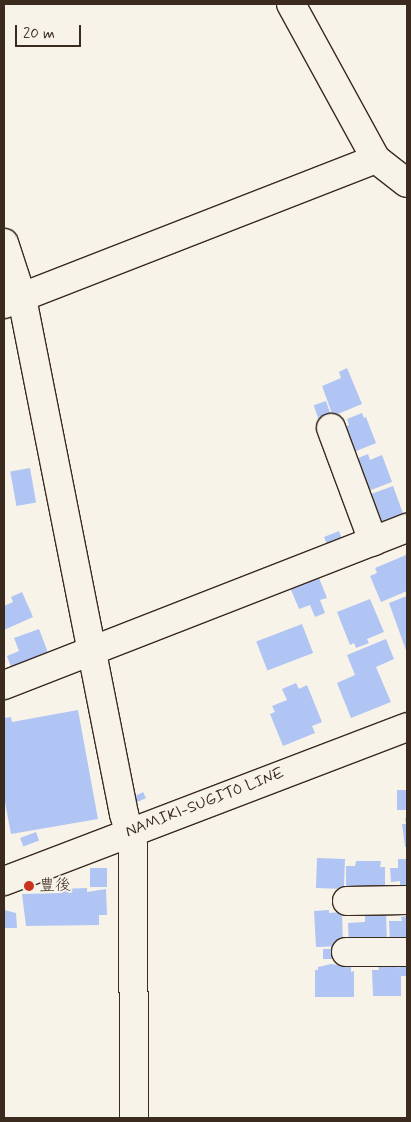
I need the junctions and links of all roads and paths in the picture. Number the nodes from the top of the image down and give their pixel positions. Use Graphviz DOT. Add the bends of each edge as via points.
graph roads {
  1 [pos="291,4"];
  2 [pos="376,159"];
  3 [pos="407,183"];
  4 [pos="4,244"];
  5 [pos="13,301"];
  6 [pos="331,428"];
  7 [pos="407,528"];
  8 [pos="373,541"];
  9 [pos="92,651"];
  10 [pos="4,685"];
  11 [pos="407,727"];
  12 [pos="122,834"];
  13 [pos="4,881"];
  14 [pos="407,900"];
  15 [pos="347,901"];
  16 [pos="346,952"];
  17 [pos="407,952"];
  18 [pos="116,1118"];
  19 [pos="134,1118"];
  1 -- 2 [label="street"];
  2 -- 3 [label="street"];
  2 -- 5 [label="street"];
  4 -- 5 [label="street"];
  5 -- 9 [label="street"];
  6 -- 8 [label="street"];
  7 -- 8 [label="street"];
  8 -- 9 [label="street"];
  9 -- 10 [label="street"];
  9 -- 12 [label="street" via="124,814"];
  11 -- 12 [label="street, NAMIKI-SUGITO LINE"];
  12 -- 13 [label="street, NAMIKI-SUGITO LINE"];
  12 -- 18 [label="street"];
  12 -- 19 [label="street" via="133,845"];
  14 -- 15 [label="street"];
  16 -- 17 [label="street"];
}
